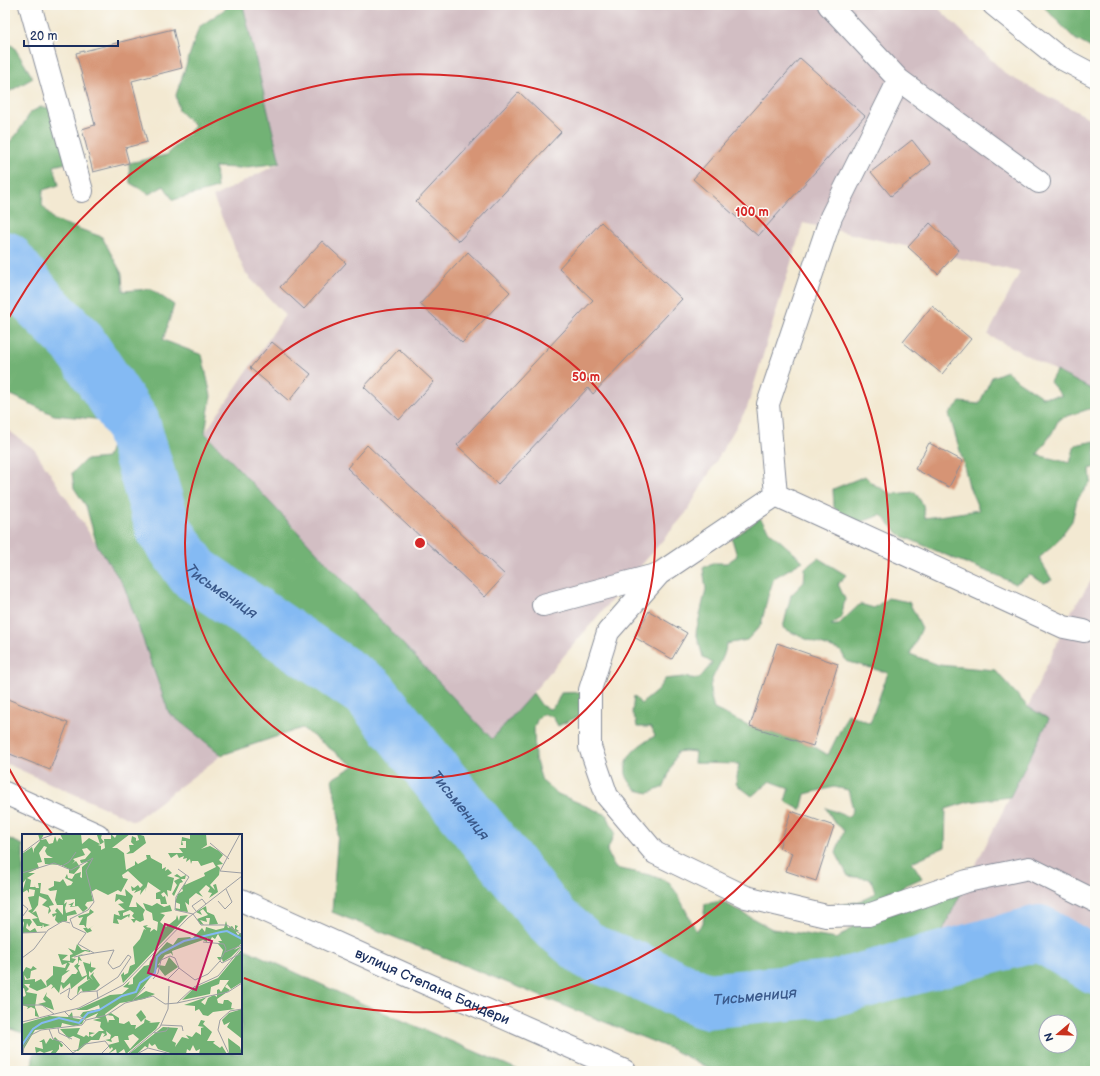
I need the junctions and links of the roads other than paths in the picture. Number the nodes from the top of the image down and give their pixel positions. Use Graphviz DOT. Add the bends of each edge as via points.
graph roads {
  1 [pos="30,5"];
  2 [pos="829,5"];
  3 [pos="994,5"];
  4 [pos="1095,76"];
  5 [pos="899,80"];
  6 [pos="1039,182"];
  7 [pos="82,191"];
  8 [pos="776,495"];
  9 [pos="659,574"];
  10 [pos="543,605"];
  11 [pos="1084,631"];
  12 [pos="5,793"];
  13 [pos="96,834"];
  14 [pos="242,900"];
  15 [pos="1095,902"];
  16 [pos="625,1071"];
  1 -- 7 [label="main road"];
  2 -- 5 [label="main road"];
  3 -- 4 [label="main road" via="1057,56"];
  5 -- 6 [label="main road"];
  5 -- 8 [label="main road" via="831,217 768,404"];
  8 -- 9 [label="main road"];
  8 -- 11 [label="main road" via="1064,627"];
  9 -- 10 [label="main road"];
  9 -- 15 [label="main road" via="608,632 590,690 590,747 607,796 655,853 746,897 826,916 868,915 967,881 1029,868"];
  12 -- 13 [label="main road"];
  14 -- 16 [label="main road, вулиця Степана Бандери"];
}
